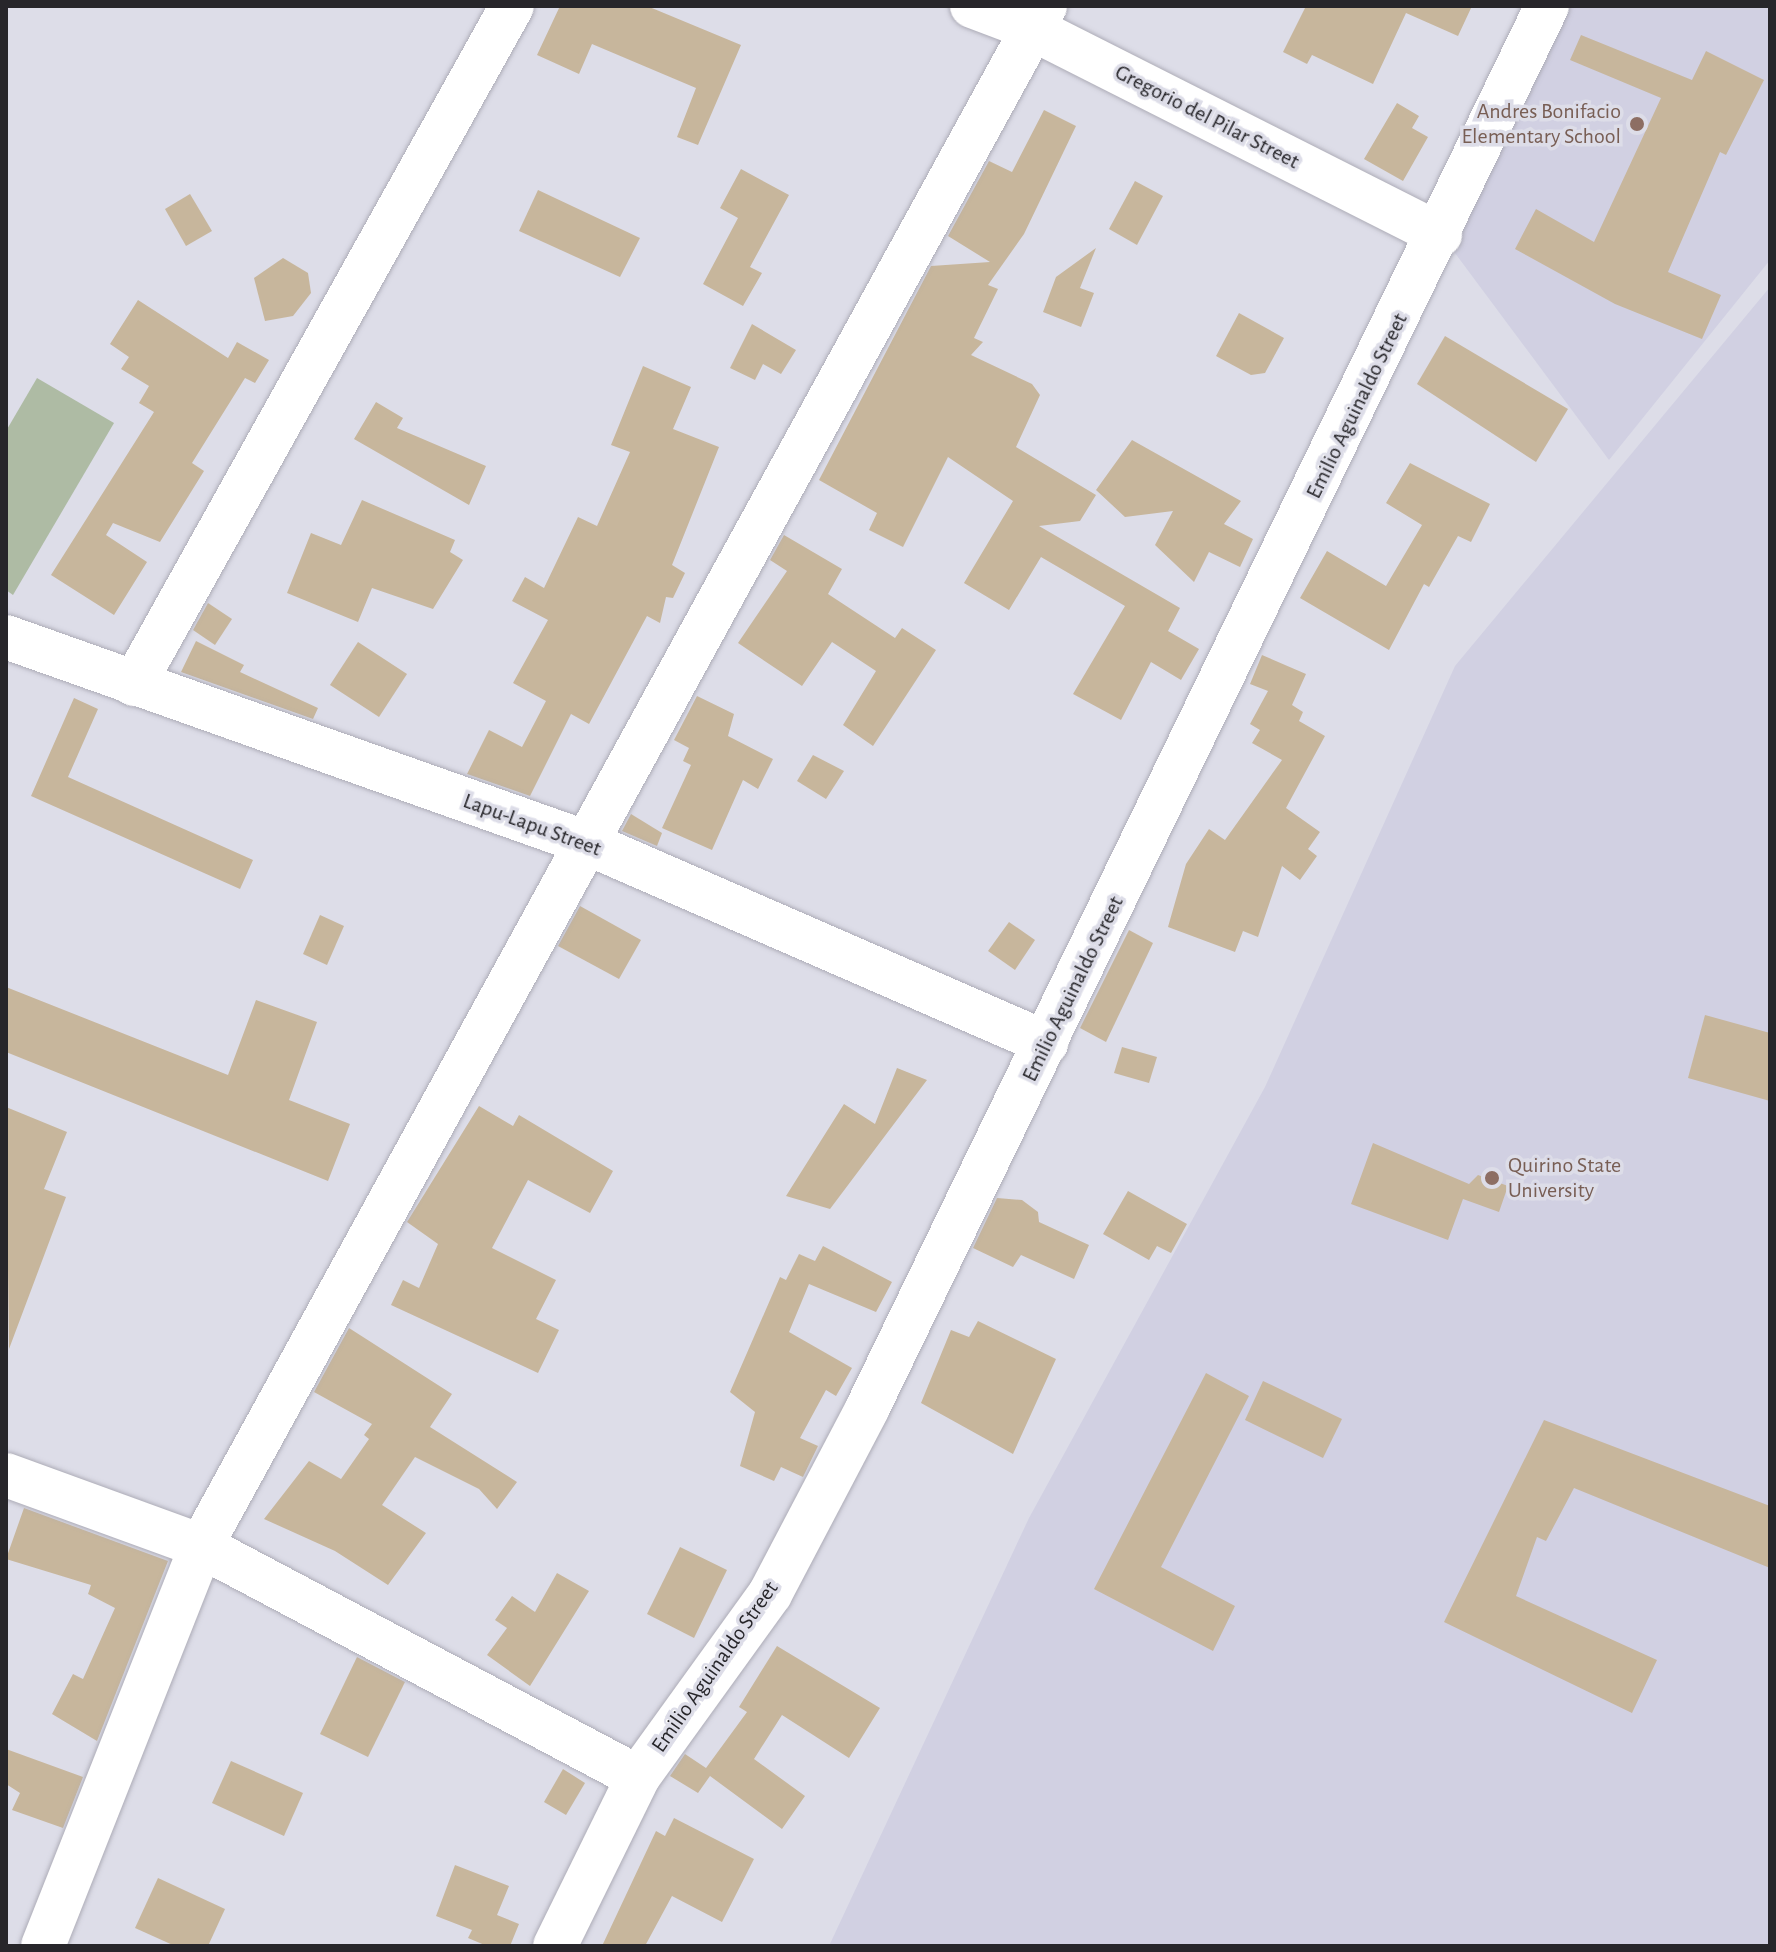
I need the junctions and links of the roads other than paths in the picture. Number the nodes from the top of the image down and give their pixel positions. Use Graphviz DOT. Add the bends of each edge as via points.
graph roads {
  1 [pos="512,6"];
  2 [pos="972,6"];
  3 [pos="1547,6"];
  4 [pos="1039,18"];
  5 [pos="1440,235"];
  6 [pos="6,637"];
  7 [pos="134,684"];
  8 [pos="587,843"];
  9 [pos="1046,1043"];
  10 [pos="6,1475"];
  11 [pos="201,1546"];
  12 [pos="638,1777"];
  13 [pos="43,1946"];
  14 [pos="555,1946"];
  1 -- 7 [label="street"];
  2 -- 4 [label="street, Gregorio del Pilar Street"];
  3 -- 5 [label="street, Emilio Aguinaldo Street"];
  4 -- 5 [label="street, Gregorio del Pilar Street"];
  4 -- 8 [label="street"];
  5 -- 9 [label="street, Emilio Aguinaldo Street"];
  6 -- 7 [label="street, Lapu-Lapu Street"];
  7 -- 8 [label="street, Lapu-Lapu Street"];
  8 -- 9 [label="street, Lapu-Lapu Street"];
  8 -- 11 [label="street"];
  9 -- 12 [label="street, Emilio Aguinaldo Street" via="770,1594"];
  10 -- 11 [label="street"];
  11 -- 12 [label="street"];
  11 -- 13 [label="street"];
  12 -- 14 [label="street, Emilio Aguinaldo Street"];
}
